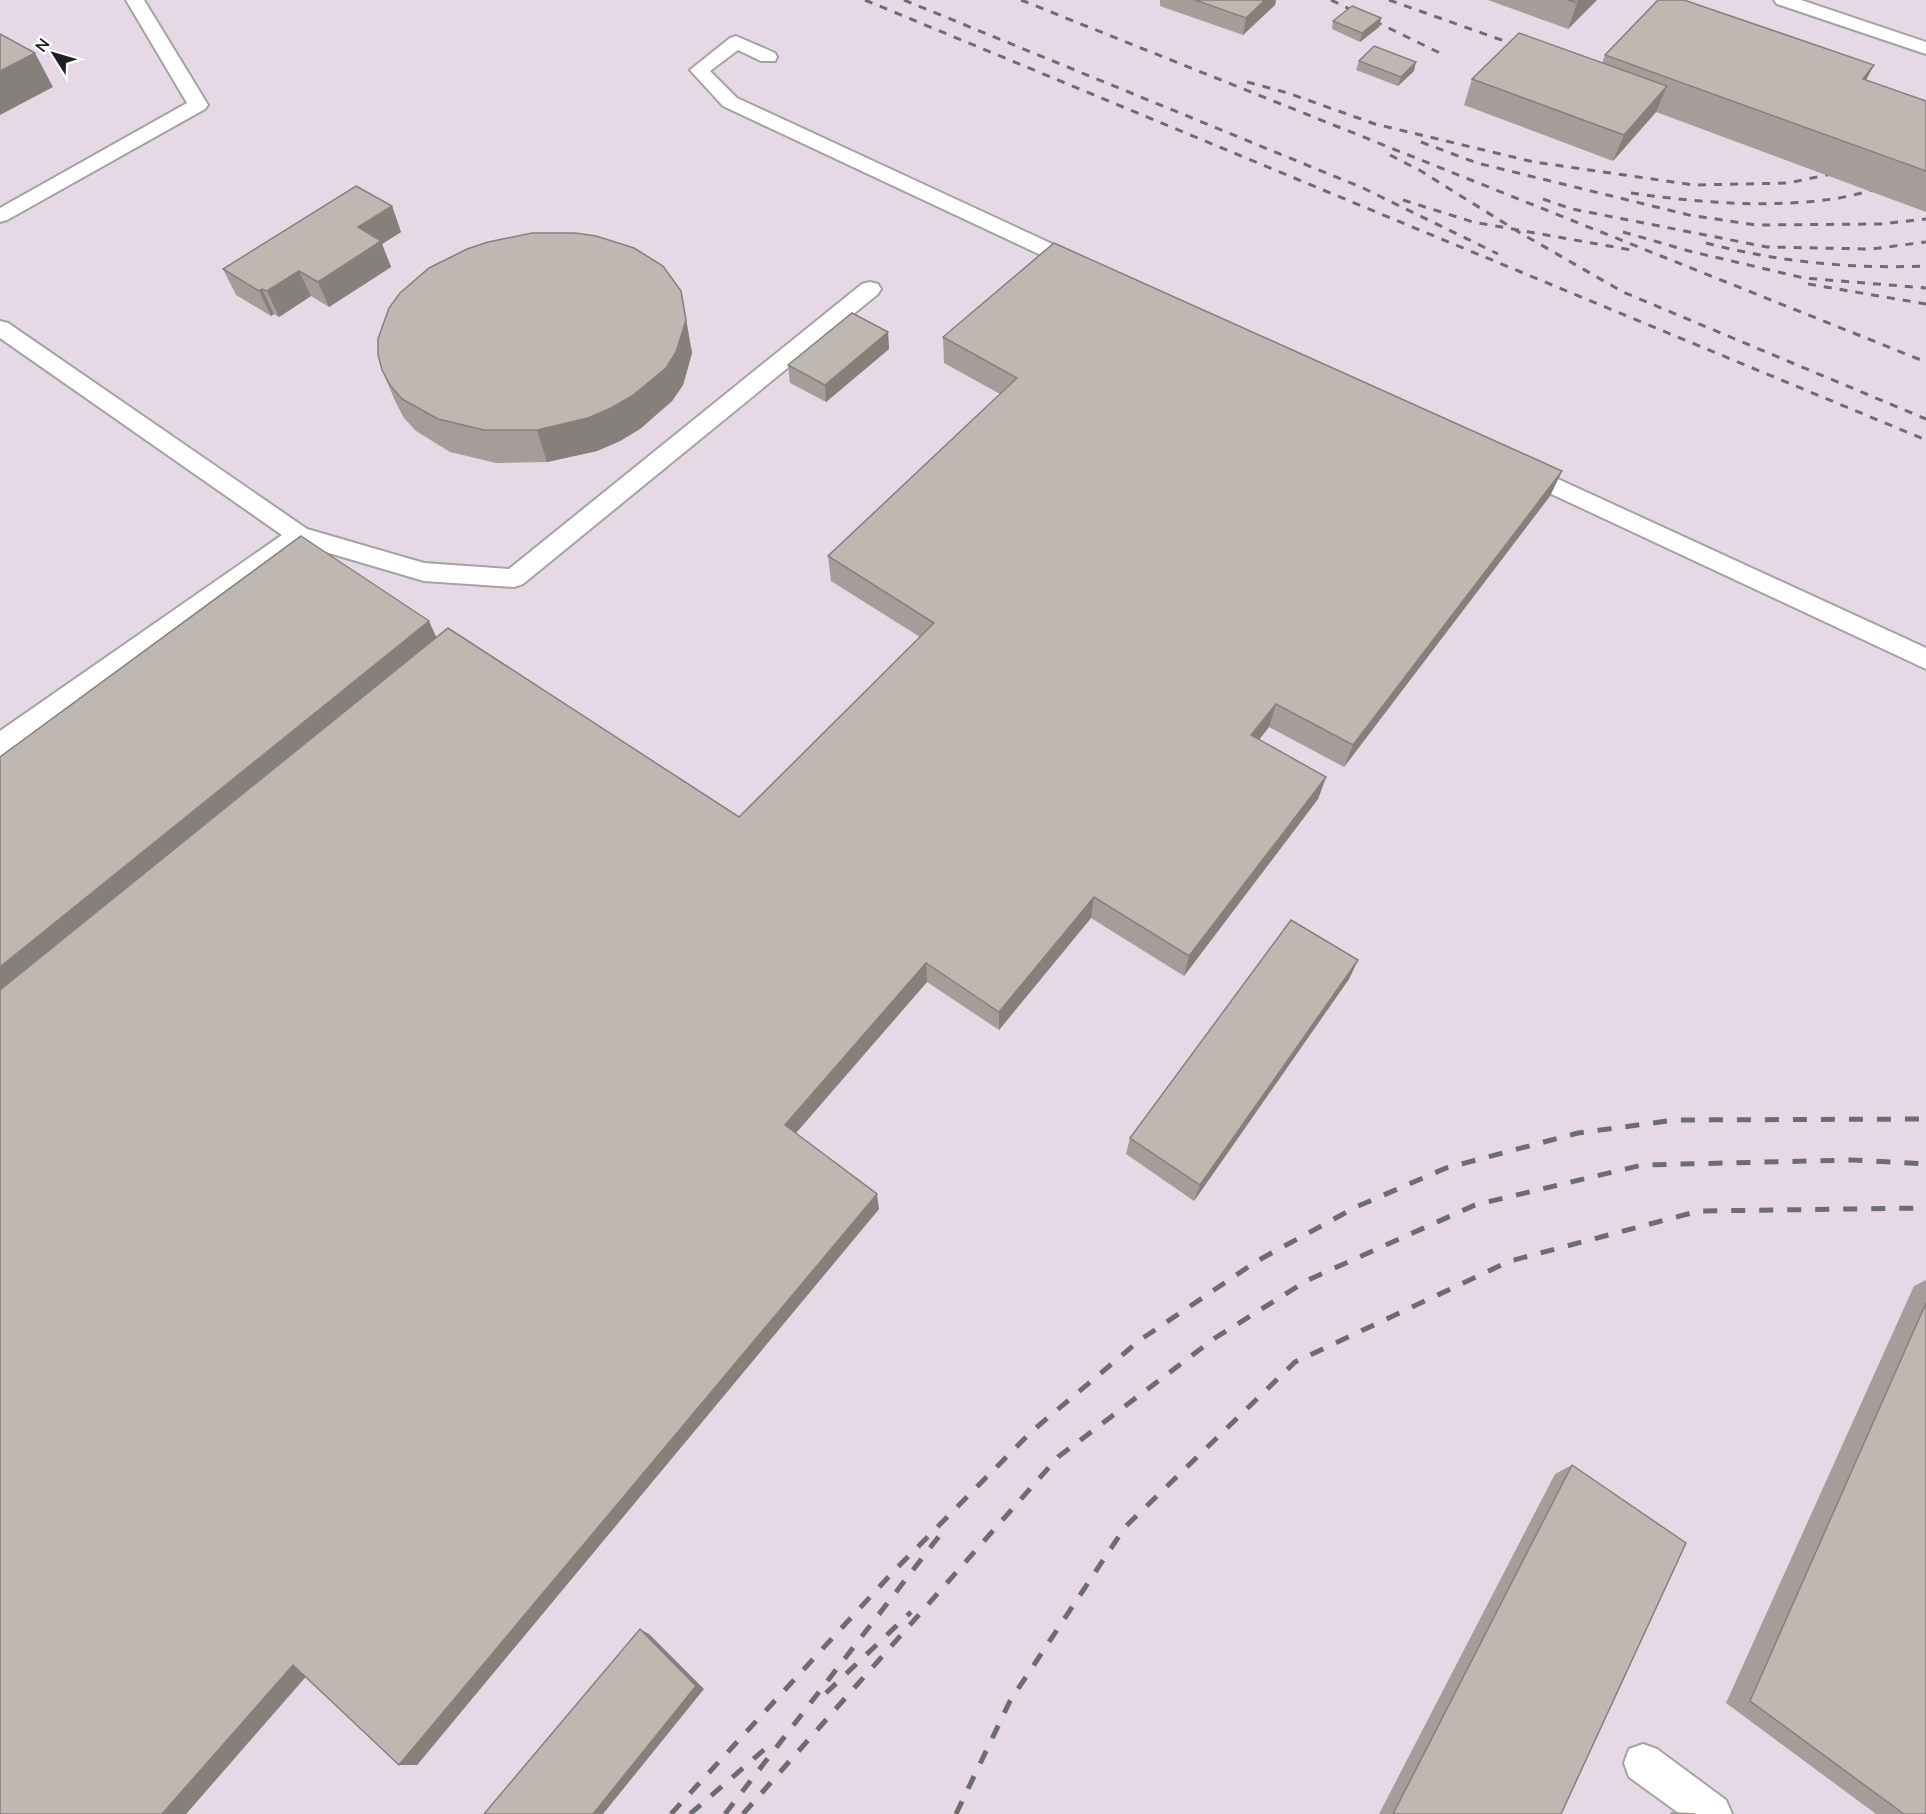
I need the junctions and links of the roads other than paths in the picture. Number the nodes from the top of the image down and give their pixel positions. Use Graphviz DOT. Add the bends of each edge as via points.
graph roads {
  1 [pos="135,0"];
  2 [pos="1783,0"];
  3 [pos="1926,48"];
  4 [pos="768,57"];
  5 [pos="0,216"];
  6 [pos="1100,274"];
  7 [pos="870,289"];
  8 [pos="0,328"];
  9 [pos="1502,462"];
  10 [pos="299,535"];
  11 [pos="1926,659"];
  12 [pos="0,745"];
  13 [pos="1643,1763"];
  14 [pos="1712,1814"];
  1 -- 5 [label="lane" via="198,105"];
  2 -- 3 [label="lane"];
  4 -- 6 [label="lane" via="736,42 699,70 730,102"];
  7 -- 10 [label="lane" via="514,578 424,572"];
  8 -- 10 [label="lane"];
  9 -- 11 [label="lane"];
  10 -- 12 [label="lane"];
  13 -- 14 [label="lane"];
}
